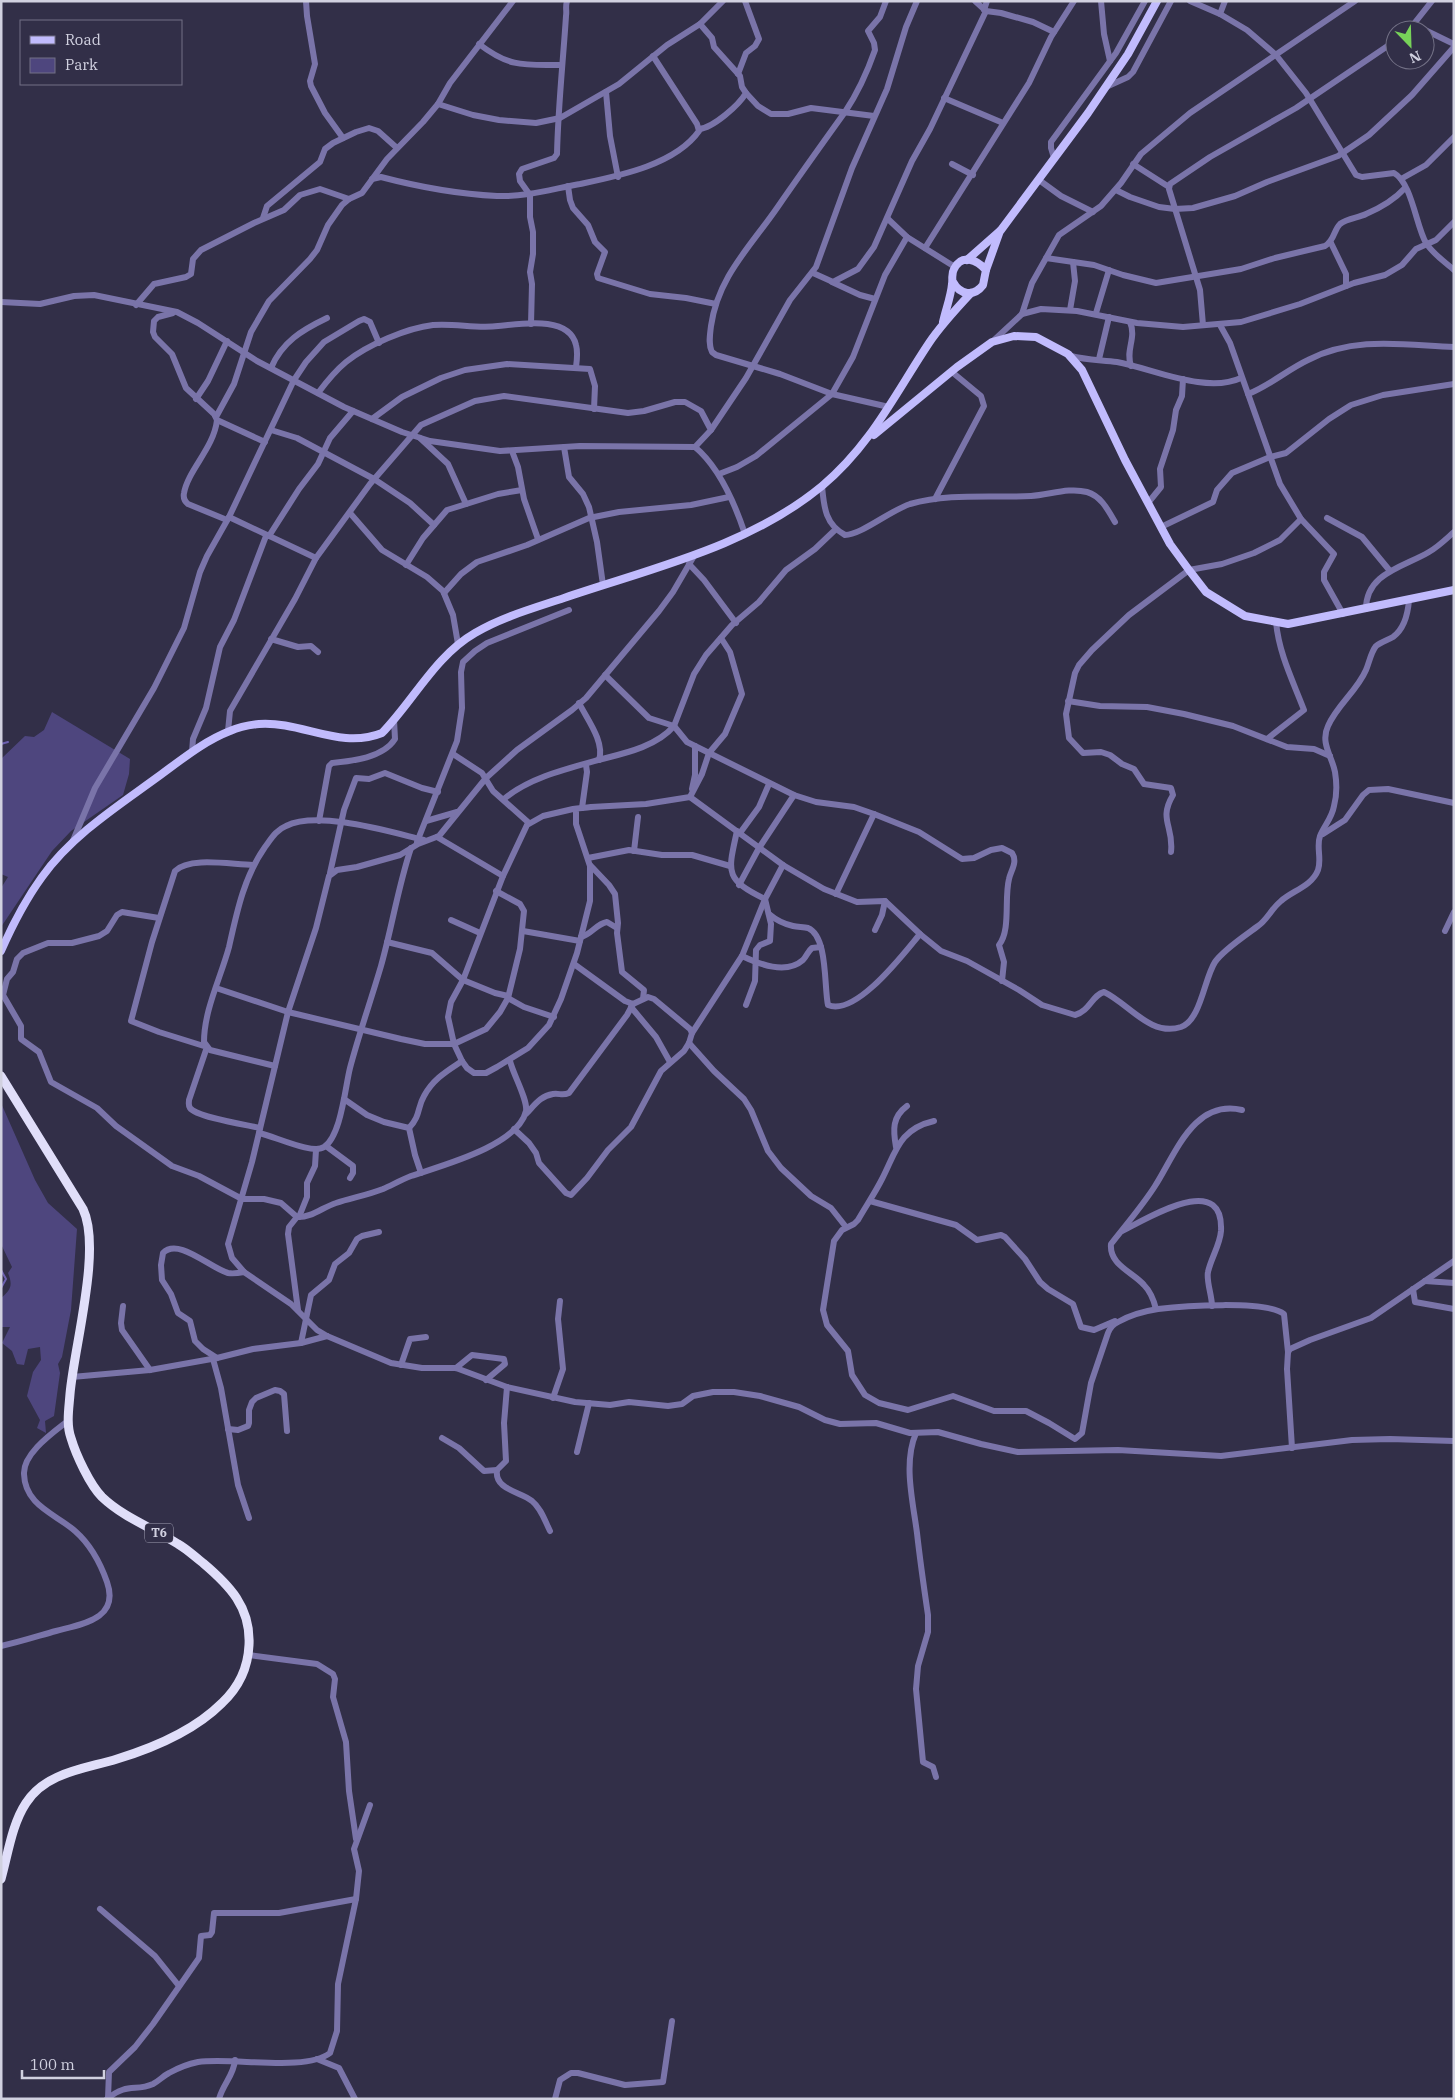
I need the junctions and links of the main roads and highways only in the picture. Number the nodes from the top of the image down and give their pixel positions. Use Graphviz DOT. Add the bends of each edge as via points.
graph roads {
  1 [pos="1157,1"];
  2 [pos="1001,230"];
  3 [pos="967,260"];
  4 [pos="986,270"];
  5 [pos="953,282"];
  6 [pos="971,293"];
  7 [pos="943,324"];
  8 [pos="866,441"];
  9 [pos="1454,590"];
  10 [pos="1,950"];
  11 [pos="1,1076"];
  12 [pos="1,1879"];
  1 -- 2 [label="main road" via="1106,87"];
  2 -- 3 [label="main road"];
  2 -- 4 [label="main road"];
  3 -- 4 [label="main road" via="979,262"];
  3 -- 5 [label="main road" via="954,267"];
  4 -- 6 [label="main road" via="983,285"];
  5 -- 6 [label="main road" via="960,291"];
  5 -- 7 [label="main road"];
  6 -- 7 [label="main road"];
  7 -- 8 [label="main road"];
  8 -- 9 [label="main road" via="992,342 1025,336 1046,341 1071,356 1082,370 1170,544 1206,592 1245,616 1288,624"];
  8 -- 10 [label="main road" via="822,486 745,534 694,556 501,620 476,632 458,644 382,733 370,738 339,739 280,725 260,724 228,731 192,752 71,844 42,877"];
  11 -- 12 [label="highway, T6" via="89,1223 89,1259 69,1420 74,1447 101,1496 124,1513 180,1544 230,1586 245,1613 249,1655 246,1669 231,1696 200,1721 144,1749 66,1773 36,1790 20,1815"];
}
